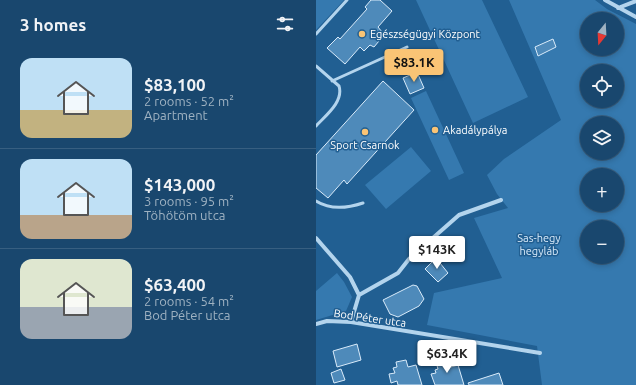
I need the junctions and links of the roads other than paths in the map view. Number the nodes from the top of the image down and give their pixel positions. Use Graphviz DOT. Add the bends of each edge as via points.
graph roads {
  1 [pos="347,0"];
  2 [pos="605,0"];
  3 [pos="636,1"];
  4 [pos="618,9"];
  5 [pos="636,17"];
  6 [pos="316,34"];
  7 [pos="408,47"];
  8 [pos="316,66"];
  9 [pos="332,81"];
  10 [pos="316,126"];
  11 [pos="501,200"];
  12 [pos="316,201"];
  13 [pos="363,203"];
  14 [pos="316,238"];
  15 [pos="359,295"];
  16 [pos="351,322"];
  17 [pos="316,324"];
  18 [pos="540,353"];
  1 -- 6 [label="lane"];
  2 -- 4 [label="street"];
  3 -- 4 [label="street"];
  4 -- 5 [label="street"];
  7 -- 9 [label="lane"];
  8 -- 9 [label="lane"];
  9 -- 10 [label="lane" via="339,86 338,100"];
  11 -- 15 [label="street" via="459,215 409,259 398,273"];
  12 -- 13 [label="lane" via="338,207"];
  14 -- 15 [label="street" via="350,277"];
  15 -- 16 [label="street"];
  16 -- 17 [label="street, Bod Péter utca" via="327,321"];
  16 -- 18 [label="street, Bod Péter utca"];
}
